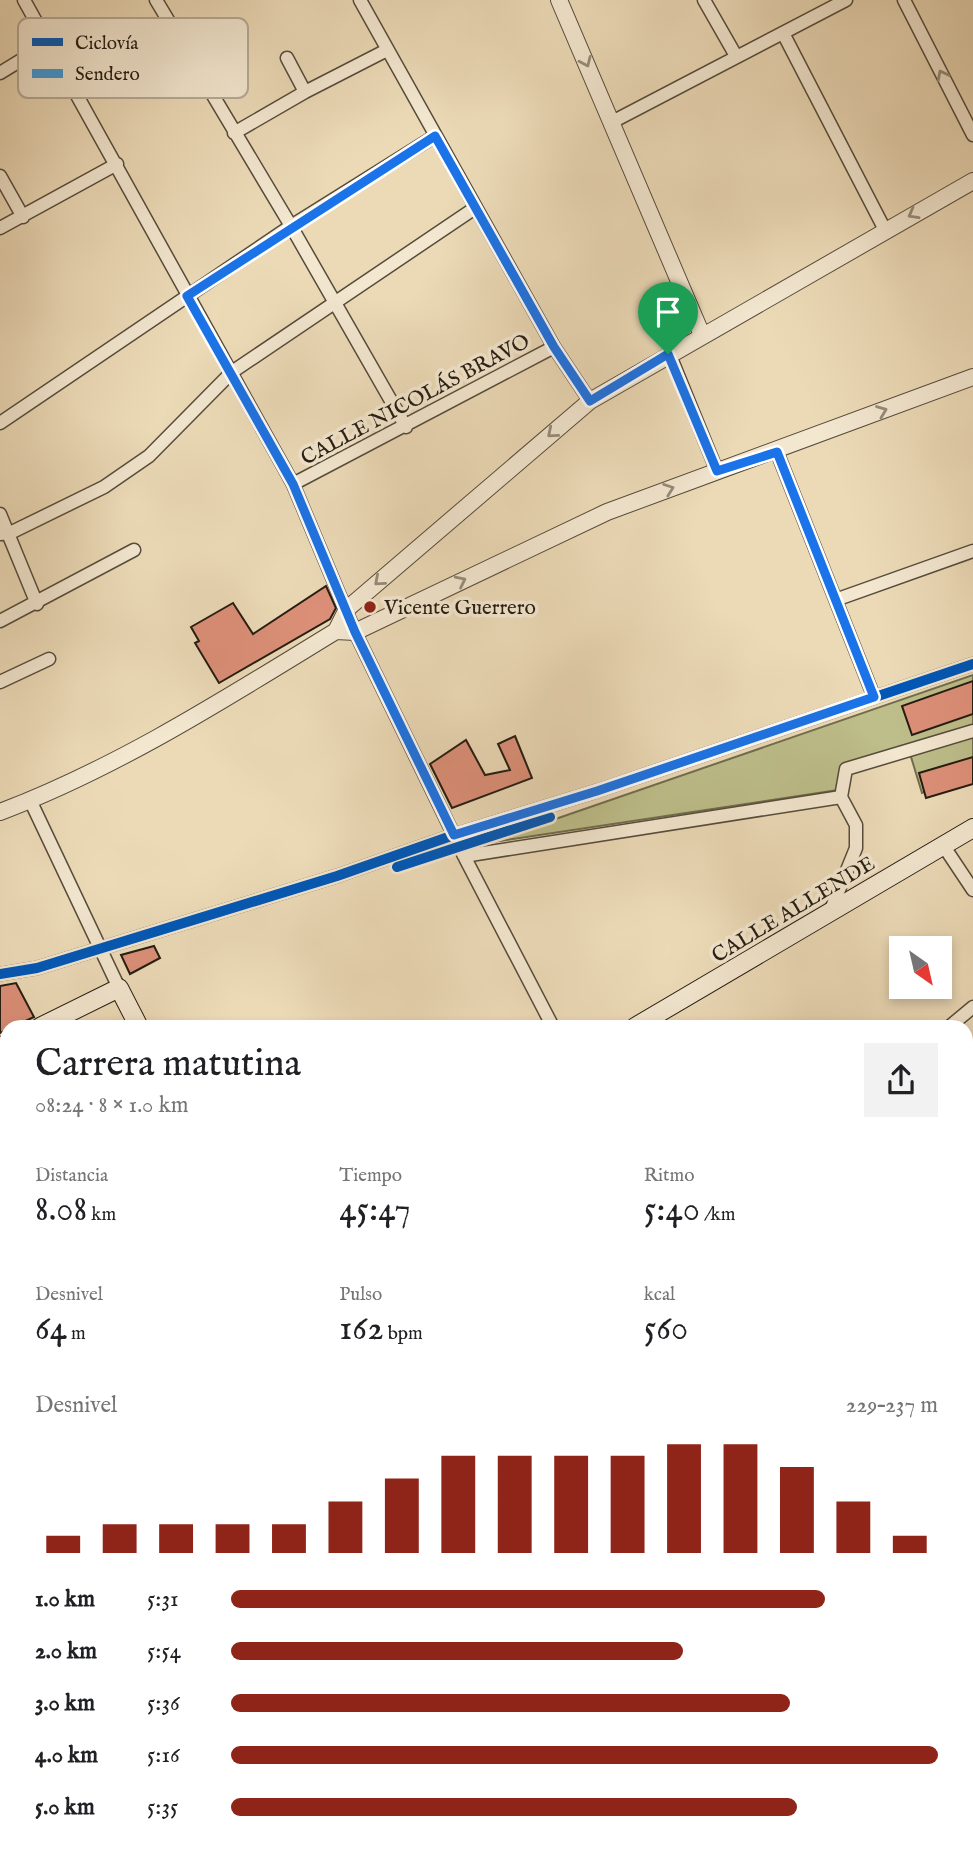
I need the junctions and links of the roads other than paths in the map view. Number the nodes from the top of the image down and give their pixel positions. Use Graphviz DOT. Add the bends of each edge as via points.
graph roads {
  1 [pos="24,0"];
  2 [pos="156,0"];
  3 [pos="360,0"];
  4 [pos="559,0"];
  5 [pos="705,0"];
  6 [pos="846,0"];
  7 [pos="904,0"];
  8 [pos="34,18"];
  9 [pos="167,18"];
  10 [pos="783,33"];
  11 [pos="387,50"];
  12 [pos="736,56"];
  13 [pos="286,58"];
  14 [pos="18,63"];
  15 [pos="0,74"];
  16 [pos="305,92"];
  17 [pos="80,98"];
  18 [pos="213,98"];
  19 [pos="612,122"];
  20 [pos="234,133"];
  21 [pos="973,135"];
  22 [pos="435,136"];
  23 [pos="117,163"];
  24 [pos="0,176"];
  25 [pos="973,181"];
  26 [pos="475,208"];
  27 [pos="23,217"];
  28 [pos="291,226"];
  29 [pos="0,228"];
  30 [pos="885,230"];
  31 [pos="187,296"];
  32 [pos="333,302"];
  33 [pos="702,335"];
  34 [pos="554,347"];
  35 [pos="668,354"];
  36 [pos="232,372"];
  37 [pos="973,377"];
  38 [pos="590,401"];
  39 [pos="0,423"];
  40 [pos="406,427"];
  41 [pos="777,452"];
  42 [pos="717,471"];
  43 [pos="293,484"];
  44 [pos="0,514"];
  45 [pos="5,534"];
  46 [pos="134,550"];
  47 [pos="973,551"];
  48 [pos="838,599"];
  49 [pos="37,604"];
  50 [pos="347,609"];
  51 [pos="0,621"];
  52 [pos="336,631"];
  53 [pos="355,632"];
  54 [pos="49,659"];
  55 [pos="973,664"];
  56 [pos="0,682"];
  57 [pos="874,697"];
  58 [pos="973,731"];
  59 [pos="841,797"];
  60 [pos="30,800"];
  61 [pos="0,812"];
  62 [pos="973,828"];
  63 [pos="454,835"];
  64 [pos="943,845"];
  65 [pos="464,856"];
  66 [pos="973,890"];
  67 [pos="829,915"];
  68 [pos="99,950"];
  69 [pos="0,974"];
  70 [pos="119,988"];
  71 [pos="973,1007"];
  72 [pos="54,1020"];
  73 [pos="135,1020"];
  74 [pos="550,1020"];
  75 [pos="647,1020"];
  76 [pos="957,1020"];
  1 -- 8 [label="street"];
  2 -- 9 [label="street"];
  3 -- 11 [label="street"];
  4 -- 19 [label="street, one-way"];
  5 -- 12 [label="street"];
  6 -- 10 [label="street"];
  21 -- 7 [label="street, one-way"];
  10 -- 12 [label="street"];
  10 -- 30 [label="street"];
  11 -- 16 [label="street"];
  11 -- 22 [label="street"];
  12 -- 19 [label="street"];
  13 -- 16 [label="street"];
  14 -- 15 [label="street"];
  16 -- 20 [label="street"];
  17 -- 23 [label="street"];
  18 -- 20 [label="street"];
  19 -- 33 [label="street"];
  20 -- 28 [label="street"];
  22 -- 26 [label="street"];
  22 -- 28 [label="street"];
  23 -- 27 [label="street"];
  23 -- 31 [label="street"];
  24 -- 27 [label="street"];
  25 -- 30 [label="street, one-way"];
  26 -- 32 [label="street"];
  26 -- 34 [label="street"];
  27 -- 29 [label="street"];
  28 -- 31 [label="street"];
  28 -- 32 [label="street"];
  30 -- 33 [label="street"];
  31 -- 36 [label="street"];
  31 -- 39 [label="street"];
  32 -- 36 [label="street"];
  32 -- 40 [label="street"];
  33 -- 35 [label="street"];
  34 -- 38 [label="street"];
  34 -- 40 [label="street, CALLE NICOLÁS BRAVO"];
  35 -- 38 [label="street"];
  35 -- 42 [label="street"];
  36 -- 43 [label="street"];
  36 -- 45 [label="street" via="149,456 104,487"];
  41 -- 37 [label="street, one-way"];
  38 -- 50 [label="street, one-way"];
  40 -- 43 [label="street, CALLE NICOLÁS BRAVO"];
  41 -- 42 [label="street"];
  41 -- 48 [label="street"];
  53 -- 42 [label="street, one-way" via="607,512"];
  43 -- 50 [label="street"];
  44 -- 45 [label="street"];
  45 -- 49 [label="street"];
  46 -- 49 [label="street"];
  47 -- 48 [label="street"];
  48 -- 57 [label="street"];
  49 -- 51 [label="street"];
  50 -- 52 [label="street"];
  50 -- 53 [label="street"];
  52 -- 53 [label="street"];
  52 -- 60 [label="street" via="199,715"];
  53 -- 63 [label="street"];
  54 -- 56 [label="street"];
  55 -- 57 [label="street"];
  57 -- 63 [label="street"];
  58 -- 59 [label="street" via="846,769"];
  59 -- 65 [label="street"];
  59 -- 67 [label="street" via="856,825 856,848"];
  60 -- 61 [label="street"];
  60 -- 68 [label="street"];
  62 -- 64 [label="main road, CALLE ALLENDE"];
  63 -- 65 [label="street"];
  63 -- 68 [label="street"];
  64 -- 66 [label="street"];
  64 -- 67 [label="main road, CALLE ALLENDE"];
  65 -- 74 [label="street"];
  67 -- 75 [label="main road, CALLE ALLENDE"];
  68 -- 69 [label="street"];
  68 -- 70 [label="street"];
  70 -- 72 [label="main road"];
  70 -- 73 [label="main road"];
  71 -- 76 [label="street"];
}
